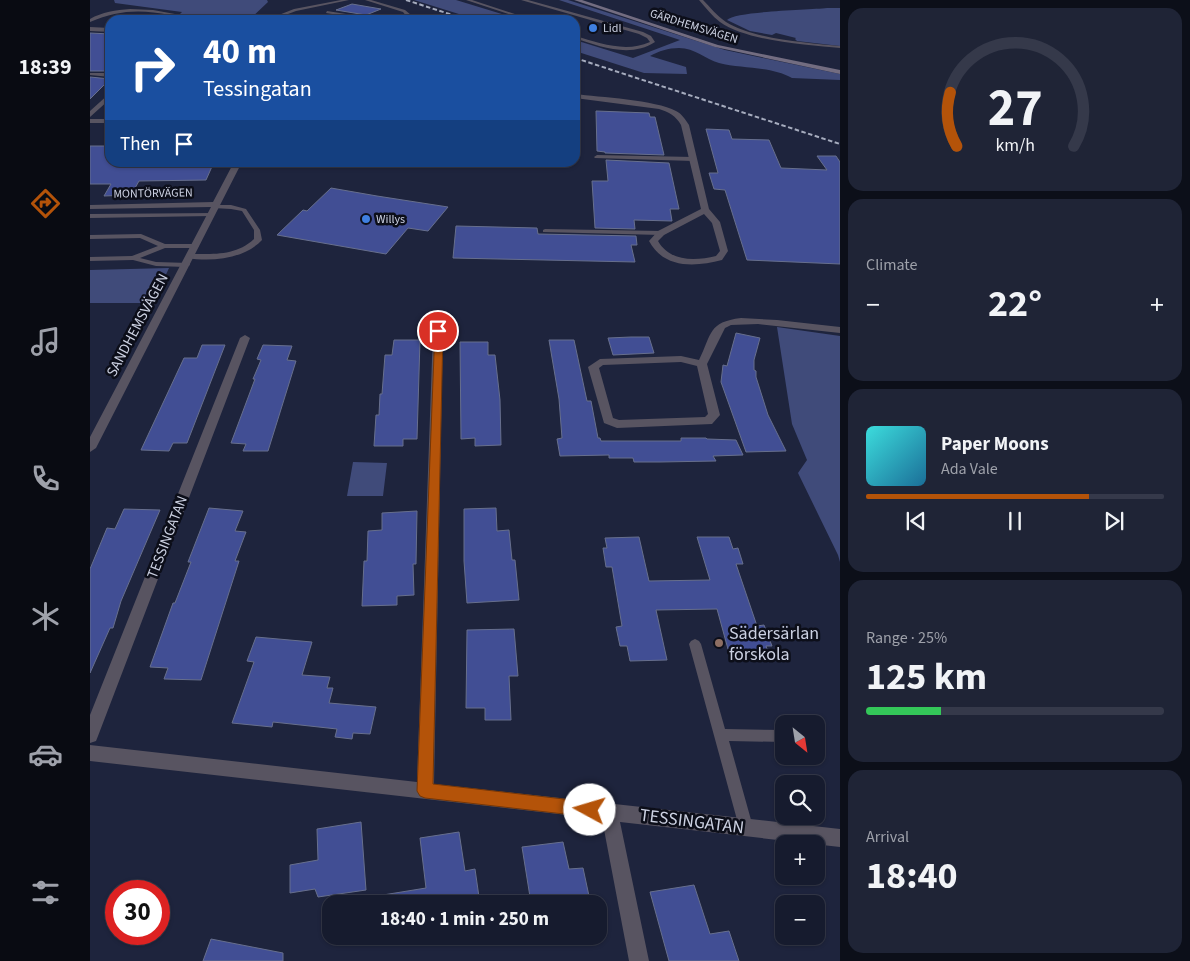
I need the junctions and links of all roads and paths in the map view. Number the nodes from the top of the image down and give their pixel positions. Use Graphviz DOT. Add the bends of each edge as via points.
graph roads {
  1 [pos="347,0"];
  2 [pos="367,0"];
  3 [pos="468,0"];
  4 [pos="523,0"];
  5 [pos="577,0"];
  6 [pos="701,0"];
  7 [pos="327,12"];
  8 [pos="172,15"];
  9 [pos="282,15"];
  10 [pos="346,15"];
  11 [pos="408,15"];
  12 [pos="515,15"];
  13 [pos="577,15"];
  14 [pos="580,16"];
  15 [pos="90,21"];
  16 [pos="90,29"];
  17 [pos="105,30"];
  18 [pos="580,39"];
  19 [pos="840,47"];
  20 [pos="840,71"];
  21 [pos="90,74"];
  22 [pos="105,75"];
  23 [pos="580,97"];
  24 [pos="105,100"];
  25 [pos="90,115"];
  26 [pos="90,120"];
  27 [pos="105,121"];
  28 [pos="597,157"];
  29 [pos="693,159"];
  30 [pos="236,167"];
  31 [pos="90,207"];
  32 [pos="215,208"];
  33 [pos="705,210"];
  34 [pos="90,216"];
  35 [pos="545,231"];
  36 [pos="661,233"];
  37 [pos="90,237"];
  38 [pos="164,246"];
  39 [pos="195,246"];
  40 [pos="190,256"];
  41 [pos="133,258"];
  42 [pos="90,259"];
  43 [pos="184,267"];
  44 [pos="840,330"];
  45 [pos="438,331"];
  46 [pos="245,338"];
  47 [pos="702,364"];
  48 [pos="90,448"];
  49 [pos="695,644"];
  50 [pos="720,735"];
  51 [pos="90,736"];
  52 [pos="775,736"];
  53 [pos="90,753"];
  54 [pos="425,791"];
  55 [pos="609,812"];
  56 [pos="746,827"];
  57 [pos="840,838"];
  58 [pos="639,961"];
  1 -- 9 [label="lane"];
  2 -- 11 [label="lane"];
  3 -- 12 [label="lane"];
  4 -- 13 [label="lane"];
  5 -- 20 [label="main road, GÄRDHEMSVÄGEN" via="717,46"];
  6 -- 19 [label="lane" via="723,23 734,28 780,39"];
  7 -- 10 [label="lane"];
  8 -- 15 [label="lane" via="120,11 102,14"];
  14 -- 18 [label="lane" via="641,33 654,42 642,47 608,48"];
  16 -- 17 [label="street"];
  21 -- 22 [label="lane"];
  23 -- 29 [label="street" via="674,111 685,125"];
  24 -- 25 [label="street"];
  26 -- 27 [label="lane"];
  28 -- 29 [label="lane"];
  29 -- 33 [label="street"];
  30 -- 32 [label="street, SANDHEMSVÄGEN"];
  31 -- 32 [label="street, MONTÖRVÄGEN"];
  32 -- 34 [label="lane"];
  32 -- 39 [label="street, SANDHEMSVÄGEN"];
  32 -- 40 [label="lane" via="244,210 257,230 258,240 250,249 234,254"];
  33 -- 36 [label="street"];
  33 -- 36 [label="street" via="716,222 724,251 719,258 703,262 670,258 656,250 653,241"];
  35 -- 36 [label="lane"];
  37 -- 38 [label="lane" via="140,236"];
  38 -- 39 [label="lane"];
  38 -- 41 [label="lane"];
  39 -- 40 [label="street, SANDHEMSVÄGEN"];
  40 -- 43 [label="street, SANDHEMSVÄGEN"];
  41 -- 42 [label="lane"];
  41 -- 43 [label="lane"];
  43 -- 48 [label="street, SANDHEMSVÄGEN"];
  44 -- 47 [label="street" via="726,321 719,327"];
  45 -- 54 [label="street"];
  46 -- 51 [label="street, TESSINGATAN"];
  47 -- 47 [label="street" via="714,415 708,421 616,424 608,420 593,367 600,362 681,359"];
  49 -- 50 [label="lane"];
  50 -- 52 [label="lane"];
  50 -- 56 [label="lane"];
  53 -- 54 [label="street, TESSINGATAN"];
  54 -- 55 [label="street, TESSINGATAN"];
  55 -- 56 [label="street, TESSINGATAN"];
  55 -- 58 [label="street"];
  56 -- 57 [label="street, TESSINGATAN"];
}
